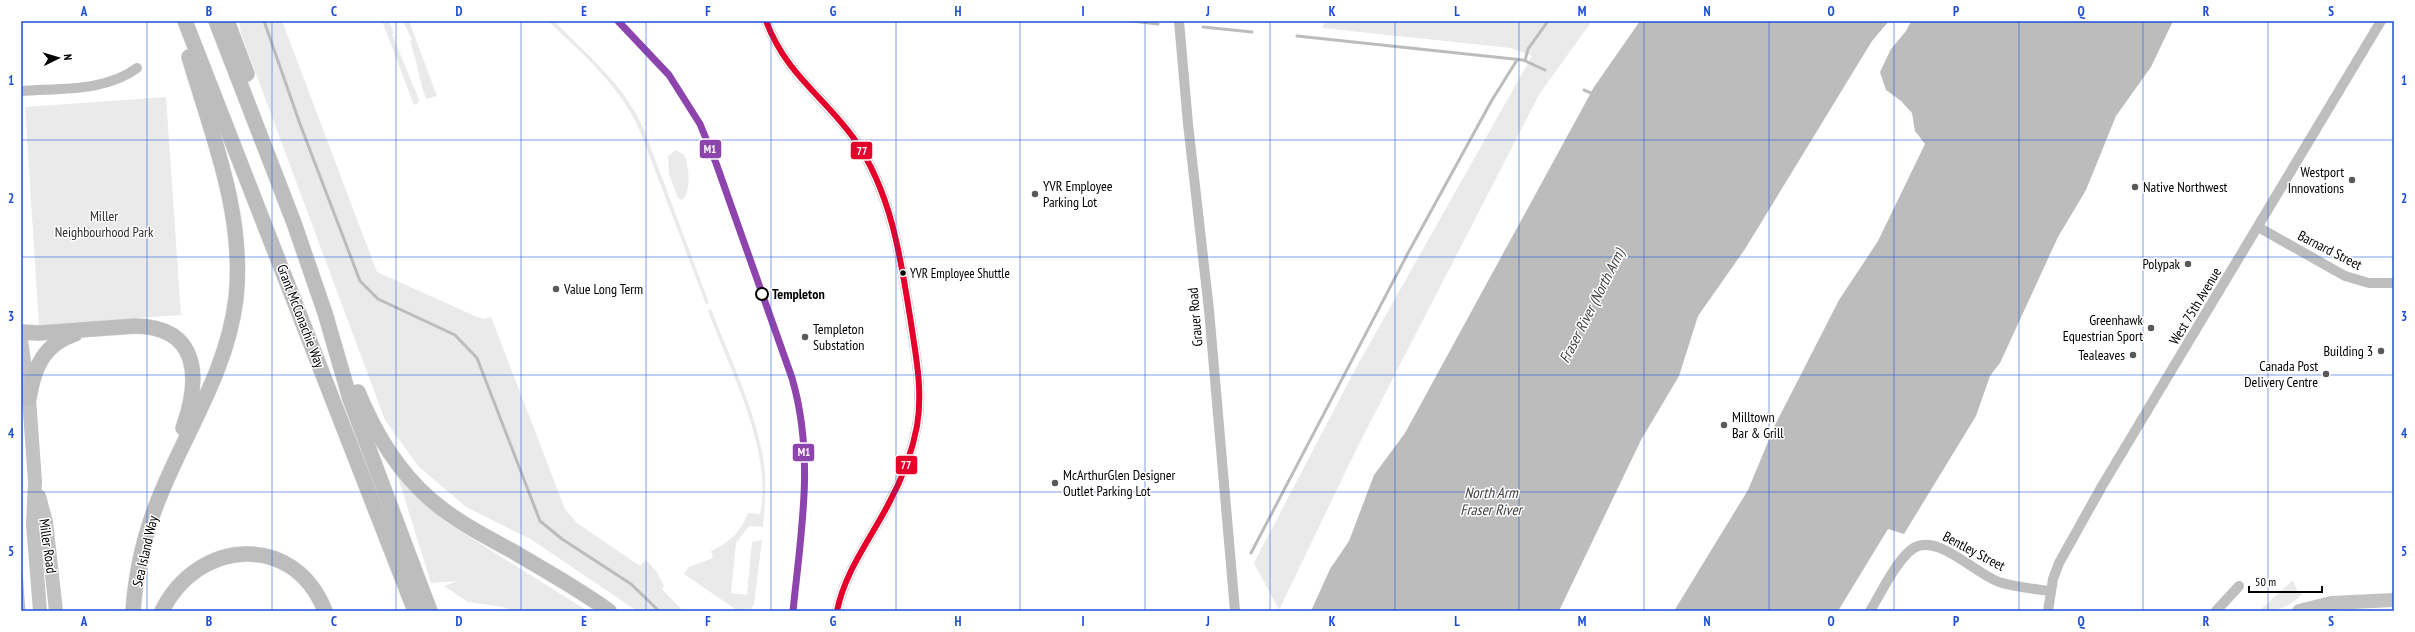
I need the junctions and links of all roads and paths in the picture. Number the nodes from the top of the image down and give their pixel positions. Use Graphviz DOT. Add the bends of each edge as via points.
graph roads {
  1 [pos="179,21"];
  2 [pos="185,21"];
  3 [pos="216,21"];
  4 [pos="227,21"];
  5 [pos="766,21"];
  6 [pos="1179,21"];
  7 [pos="2381,21"];
  8 [pos="137,68"];
  9 [pos="21,91"];
  10 [pos="273,165"];
  11 [pos="2258,227"];
  12 [pos="2394,283"];
  13 [pos="325,313"];
  14 [pos="96,329"];
  15 [pos="21,332"];
  16 [pos="21,340"];
  17 [pos="29,398"];
  18 [pos="35,482"];
  19 [pos="161,492"];
  20 [pos="2239,586"];
  21 [pos="2050,591"];
  22 [pos="2394,600"];
  23 [pos="40,611"];
  24 [pos="56,611"];
  25 [pos="133,611"];
  26 [pos="162,611"];
  27 [pos="325,611"];
  28 [pos="415,611"];
  29 [pos="430,611"];
  30 [pos="609,611"];
  31 [pos="837,611"];
  32 [pos="1235,611"];
  33 [pos="1870,611"];
  34 [pos="2048,611"];
  35 [pos="2216,611"];
  36 [pos="2299,611"];
  1 -- 19 [label="main road" via="230,202 236,240 237,280 233,315 216,371"];
  2 -- 28 [label="main road, Grant McConachie Way"];
  3 -- 10 [label="main road, Grant McConachie Way"];
  4 -- 10 [label="main road" via="255,97"];
  5 -- 31 [label="street" via="784,59 845,127 874,175 896,236 918,370 918,412 907,466 852,567"];
  6 -- 32 [label="street, Grauer Road" via="1209,310"];
  7 -- 11 [label="street, West 75th Avenue"];
  8 -- 9 [label="street" via="121,78 101,85"];
  10 -- 13 [label="main road, Grant McConachie Way"];
  11 -- 12 [label="street, Barnard Street" via="2345,276 2369,283"];
  11 -- 21 [label="street, West 75th Avenue" via="2102,486 2059,563"];
  13 -- 29 [label="main road, Grant McConachie Way" via="350,399"];
  13 -- 30 [label="main road" via="371,422 389,452 417,487 467,526 550,573"];
  14 -- 15 [label="main road"];
  14 -- 17 [label="main road" via="63,338 49,348 38,363"];
  14 -- 19 [label="main road" via="135,326 156,328 175,337 187,352 191,362 193,394"];
  16 -- 17 [label="street, Miller Road"];
  17 -- 18 [label="street, Miller Road"];
  18 -- 23 [label="street, Miller Road" via="33,524"];
  18 -- 24 [label="street, Miller Road" via="46,522"];
  19 -- 25 [label="main road, Sea Island Way" via="143,545"];
  20 -- 35 [label="street"];
  21 -- 33 [label="street, Bentley Street" via="1999,582 1934,544 1921,544 1902,560"];
  21 -- 34 [label="street, West 75th Avenue"];
  22 -- 36 [label="street" via="2331,603"];
  26 -- 27 [label="main road" via="178,585 199,567 222,556 248,553 273,558 295,570 314,589"];
}
